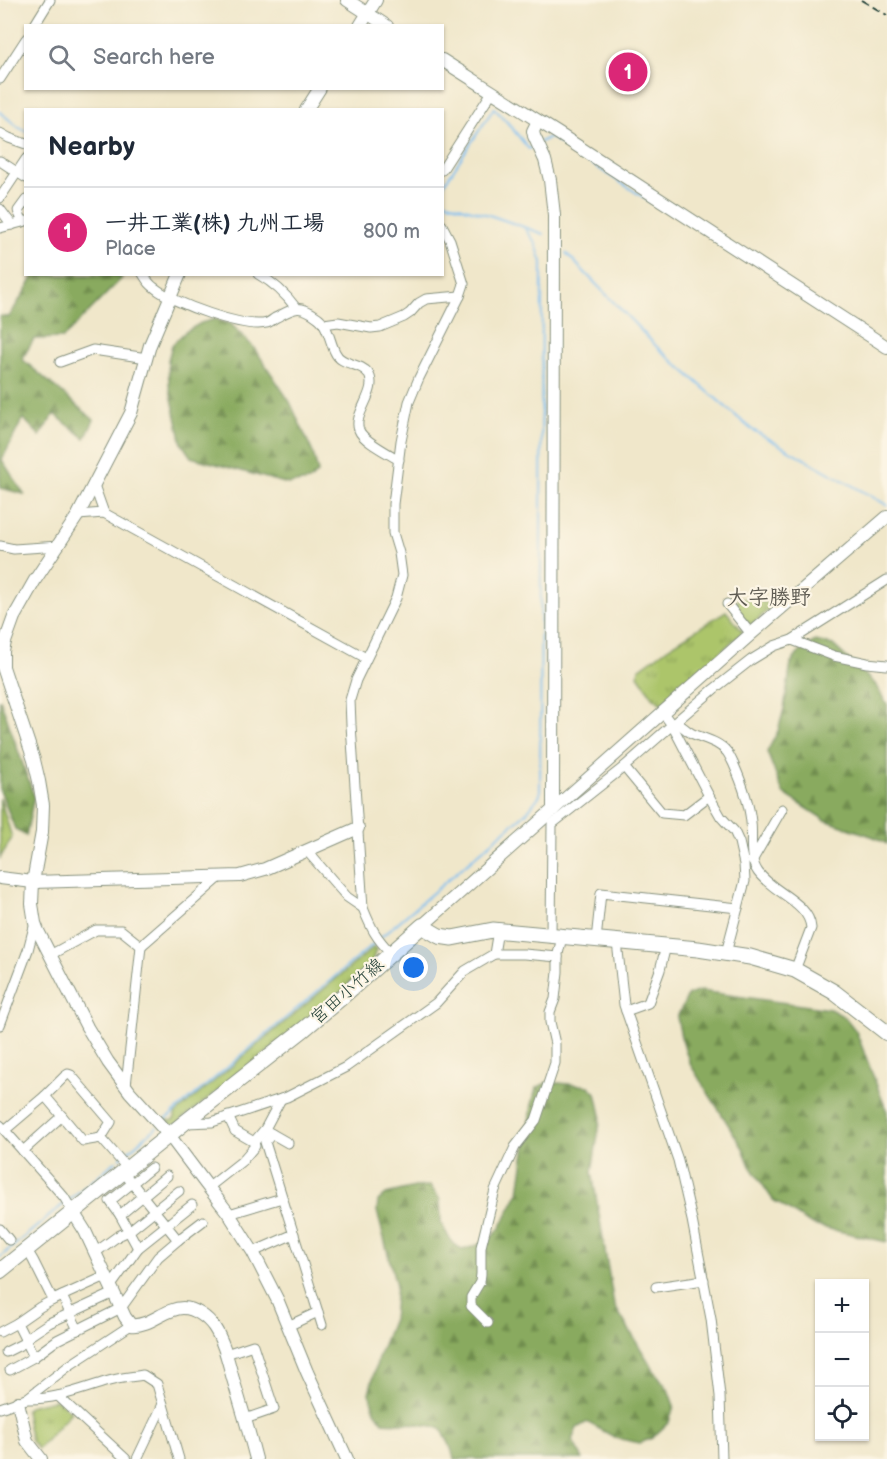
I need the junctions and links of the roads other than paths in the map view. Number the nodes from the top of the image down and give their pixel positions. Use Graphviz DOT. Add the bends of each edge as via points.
graph roads {
  1 [pos="50,0"];
  2 [pos="346,0"];
  3 [pos="376,0"];
  4 [pos="368,13"];
  5 [pos="35,24"];
  6 [pos="361,24"];
  7 [pos="384,24"];
  8 [pos="24,42"];
  9 [pos="444,61"];
  10 [pos="0,78"];
  11 [pos="319,90"];
  12 [pos="492,92"];
  13 [pos="307,108"];
  14 [pos="538,121"];
  15 [pos="0,133"];
  16 [pos="24,143"];
  17 [pos="0,161"];
  18 [pos="444,167"];
  19 [pos="21,175"];
  20 [pos="0,198"];
  21 [pos="24,203"];
  22 [pos="0,209"];
  23 [pos="24,221"];
  24 [pos="12,225"];
  25 [pos="0,228"];
  26 [pos="444,229"];
  27 [pos="144,276"];
  28 [pos="179,276"];
  29 [pos="262,276"];
  30 [pos="460,296"];
  31 [pos="170,297"];
  32 [pos="296,308"];
  33 [pos="324,324"];
  34 [pos="887,347"];
  35 [pos="147,358"];
  36 [pos="60,362"];
  37 [pos="399,460"];
  38 [pos="94,485"];
  39 [pos="104,513"];
  40 [pos="78,515"];
  41 [pos="887,517"];
  42 [pos="0,546"];
  43 [pos="59,546"];
  44 [pos="887,580"];
  45 [pos="728,607"];
  46 [pos="751,634"];
  47 [pos="792,640"];
  48 [pos="366,658"];
  49 [pos="887,666"];
  50 [pos="663,713"];
  51 [pos="674,723"];
  52 [pos="624,767"];
  53 [pos="709,796"];
  54 [pos="782,809"];
  55 [pos="553,810"];
  56 [pos="358,828"];
  57 [pos="307,851"];
  58 [pos="753,860"];
  59 [pos="745,870"];
  60 [pos="220,877"];
  61 [pos="0,878"];
  62 [pos="33,882"];
  63 [pos="363,908"];
  64 [pos="738,908"];
  65 [pos="35,923"];
  66 [pos="422,926"];
  67 [pos="498,930"];
  68 [pos="557,936"];
  69 [pos="596,940"];
  70 [pos="617,942"];
  71 [pos="141,946"];
  72 [pos="666,946"];
  73 [pos="391,953"];
  74 [pos="726,953"];
  75 [pos="494,954"];
  76 [pos="50,956"];
  77 [pos="558,957"];
  78 [pos="795,970"];
  79 [pos="626,1011"];
  80 [pos="0,1025"];
  81 [pos="887,1033"];
  82 [pos="126,1086"];
  83 [pos="45,1096"];
  84 [pos="281,1099"];
  85 [pos="62,1116"];
  86 [pos="228,1116"];
  87 [pos="184,1123"];
  88 [pos="2,1128"];
  89 [pos="268,1132"];
  90 [pos="169,1135"];
  91 [pos="101,1138"];
  92 [pos="254,1142"];
  93 [pos="288,1143"];
  94 [pos="23,1151"];
  95 [pos="124,1168"];
  96 [pos="151,1168"];
  97 [pos="167,1176"];
  98 [pos="209,1187"];
  99 [pos="178,1191"];
  100 [pos="143,1196"];
  101 [pos="282,1198"];
  102 [pos="69,1205"];
  103 [pos="192,1205"];
  104 [pos="154,1211"];
  105 [pos="229,1214"];
  106 [pos="120,1215"];
  107 [pos="204,1221"];
  108 [pos="166,1225"];
  109 [pos="0,1229"];
  110 [pos="129,1232"];
  111 [pos="294,1234"];
  112 [pos="9,1240"];
  113 [pos="178,1240"];
  114 [pos="142,1244"];
  115 [pos="27,1250"];
  116 [pos="96,1252"];
  117 [pos="253,1252"];
  118 [pos="160,1255"];
  119 [pos="0,1271"];
  120 [pos="704,1280"];
  121 [pos="110,1285"];
  122 [pos="656,1287"];
  123 [pos="57,1298"];
  124 [pos="121,1308"];
  125 [pos="318,1312"];
  126 [pos="70,1313"];
  127 [pos="17,1323"];
  128 [pos="488,1323"];
  129 [pos="131,1325"];
  130 [pos="322,1325"];
  131 [pos="288,1326"];
  132 [pos="78,1330"];
  133 [pos="0,1332"];
  134 [pos="26,1341"];
  135 [pos="6,1352"];
  136 [pos="226,1354"];
  137 [pos="34,1357"];
  138 [pos="10,1370"];
  139 [pos="58,1396"];
  140 [pos="22,1401"];
  141 [pos="163,1404"];
  142 [pos="0,1408"];
  143 [pos="245,1419"];
  144 [pos="36,1457"];
  145 [pos="126,1459"];
  146 [pos="137,1459"];
  147 [pos="179,1459"];
  148 [pos="256,1459"];
  149 [pos="348,1459"];
  150 [pos="722,1459"];
  1 -- 5 [label="street"];
  2 -- 4 [label="street"];
  3 -- 4 [label="street"];
  4 -- 6 [label="street"];
  4 -- 7 [label="street"];
  8 -- 10 [label="street"];
  9 -- 12 [label="street"];
  11 -- 13 [label="street"];
  12 -- 14 [label="street"];
  12 -- 18 [label="street"];
  14 -- 34 [label="street"];
  14 -- 55 [label="street" via="533,131 545,160 554,214"];
  15 -- 16 [label="street"];
  17 -- 19 [label="street"];
  19 -- 20 [label="street"];
  21 -- 23 [label="street" via="18,211"];
  22 -- 24 [label="street"];
  23 -- 24 [label="street"];
  24 -- 25 [label="street"];
  26 -- 30 [label="street" via="464,284"];
  27 -- 31 [label="street" via="155,289"];
  28 -- 31 [label="street"];
  29 -- 32 [label="street"];
  30 -- 33 [label="street" via="426,299 404,317 380,327"];
  30 -- 37 [label="street" via="409,402"];
  31 -- 32 [label="street" via="218,317 248,322 267,323"];
  31 -- 35 [label="street"];
  32 -- 33 [label="street" via="319,317"];
  33 -- 37 [label="street" via="339,358 363,369 371,380 358,429 362,436"];
  35 -- 36 [label="street" via="93,350"];
  35 -- 38 [label="street" via="131,413"];
  37 -- 48 [label="street" via="393,533 402,575 396,598"];
  38 -- 39 [label="street"];
  38 -- 40 [label="street"];
  39 -- 40 [label="street"];
  39 -- 48 [label="street"];
  40 -- 43 [label="street"];
  41 -- 46 [label="street"];
  42 -- 43 [label="street"];
  43 -- 62 [label="street" via="14,617 3,651 3,667 34,760 43,805"];
  44 -- 47 [label="street"];
  45 -- 46 [label="street"];
  46 -- 50 [label="street"];
  47 -- 49 [label="street" via="834,656"];
  47 -- 51 [label="street" via="751,660"];
  48 -- 56 [label="street" via="350,700"];
  50 -- 51 [label="street"];
  50 -- 55 [label="street"];
  51 -- 52 [label="street"];
  51 -- 53 [label="street"];
  51 -- 58 [label="street" via="718,743 728,753 748,803"];
  52 -- 53 [label="street" via="662,813 684,815"];
  52 -- 68 [label="street" via="552,824"];
  53 -- 59 [label="street" via="734,831"];
  54 -- 58 [label="street"];
  55 -- 66 [label="street"];
  56 -- 57 [label="street"];
  56 -- 63 [label="street"];
  57 -- 60 [label="street" via="251,874"];
  57 -- 63 [label="street" via="347,897"];
  58 -- 59 [label="street"];
  58 -- 78 [label="street" via="765,880 803,909 810,922"];
  59 -- 64 [label="street"];
  60 -- 62 [label="street"];
  60 -- 71 [label="street"];
  61 -- 62 [label="street"];
  62 -- 65 [label="street"];
  63 -- 73 [label="street" via="371,929"];
  64 -- 69 [label="street" via="601,893"];
  64 -- 74 [label="street"];
  65 -- 76 [label="street"];
  65 -- 80 [label="street"];
  66 -- 67 [label="main road" via="452,938"];
  66 -- 73 [label="main road, 宮田小竹線"];
  67 -- 68 [label="main road"];
  67 -- 75 [label="street"];
  68 -- 69 [label="main road"];
  68 -- 77 [label="street"];
  69 -- 70 [label="main road"];
  70 -- 72 [label="main road"];
  70 -- 79 [label="street"];
  71 -- 76 [label="street" via="122,930 96,930"];
  71 -- 82 [label="street"];
  72 -- 74 [label="main road"];
  72 -- 79 [label="street" via="648,1002"];
  73 -- 87 [label="main road, 宮田小竹線" via="304,1029"];
  74 -- 78 [label="main road"];
  75 -- 77 [label="street"];
  75 -- 84 [label="street" via="465,971 436,1003 346,1067"];
  76 -- 82 [label="street" via="87,1027"];
  77 -- 128 [label="street" via="555,999 550,1012 555,1063 536,1120 515,1147 495,1190 481,1247 480,1282 471,1297 471,1306"];
  78 -- 81 [label="main road" via="834,992"];
  79 -- 120 [label="street" via="678,1160"];
  82 -- 90 [label="street"];
  83 -- 85 [label="street"];
  83 -- 88 [label="street"];
  83 -- 91 [label="street" via="64,1076 71,1075 111,1122"];
  84 -- 86 [label="street"];
  84 -- 89 [label="street"];
  85 -- 91 [label="street" via="83,1141"];
  85 -- 94 [label="street"];
  86 -- 87 [label="street" via="212,1122"];
  86 -- 92 [label="street" via="235,1131"];
  87 -- 90 [label="main road, 宮田小竹線"];
  88 -- 94 [label="street"];
  89 -- 92 [label="street"];
  89 -- 93 [label="street"];
  89 -- 101 [label="street" via="265,1142"];
  90 -- 95 [label="main road, 宮田小竹線"];
  90 -- 98 [label="street"];
  91 -- 95 [label="street"];
  92 -- 98 [label="street" via="242,1161"];
  94 -- 102 [label="street"];
  95 -- 96 [label="street"];
  95 -- 100 [label="street"];
  95 -- 102 [label="main road, 宮田小竹線"];
  95 -- 106 [label="street" via="110,1201"];
  97 -- 100 [label="street"];
  98 -- 105 [label="street"];
  99 -- 104 [label="street"];
  100 -- 104 [label="street"];
  100 -- 106 [label="street"];
  101 -- 105 [label="street"];
  101 -- 111 [label="street"];
  102 -- 115 [label="main road, 宮田小竹線"];
  102 -- 116 [label="street"];
  103 -- 108 [label="street"];
  104 -- 108 [label="street"];
  104 -- 110 [label="street"];
  105 -- 117 [label="street"];
  106 -- 110 [label="street"];
  107 -- 113 [label="street"];
  108 -- 113 [label="street"];
  108 -- 114 [label="street"];
  109 -- 112 [label="street"];
  110 -- 114 [label="street"];
  110 -- 116 [label="street"];
  111 -- 117 [label="street"];
  111 -- 125 [label="street"];
  113 -- 118 [label="street"];
  114 -- 118 [label="street"];
  114 -- 121 [label="street"];
  115 -- 119 [label="main road, 宮田小竹線"];
  115 -- 123 [label="street"];
  116 -- 121 [label="street"];
  117 -- 131 [label="street"];
  118 -- 124 [label="street"];
  120 -- 122 [label="street"];
  120 -- 150 [label="street" via="720,1396"];
  121 -- 123 [label="street"];
  121 -- 124 [label="street"];
  121 -- 126 [label="street"];
  123 -- 126 [label="street"];
  123 -- 127 [label="street"];
  124 -- 129 [label="street"];
  124 -- 132 [label="street"];
  125 -- 130 [label="street"];
  125 -- 131 [label="street"];
  126 -- 132 [label="street"];
  126 -- 134 [label="street"];
  127 -- 133 [label="street"];
  127 -- 134 [label="street"];
  129 -- 136 [label="street" via="174,1310 191,1310 207,1318"];
  129 -- 140 [label="street"];
  131 -- 149 [label="street"];
  132 -- 137 [label="street"];
  134 -- 135 [label="street"];
  134 -- 137 [label="street"];
  136 -- 143 [label="street"];
  136 -- 143 [label="street" via="253,1345 273,1409"];
  137 -- 138 [label="street"];
  139 -- 140 [label="street"];
  139 -- 141 [label="street" via="143,1374 157,1384"];
  139 -- 145 [label="street"];
  140 -- 142 [label="street"];
  140 -- 144 [label="street" via="27,1441"];
  141 -- 146 [label="street"];
  141 -- 147 [label="street"];
  143 -- 148 [label="street"];
}
